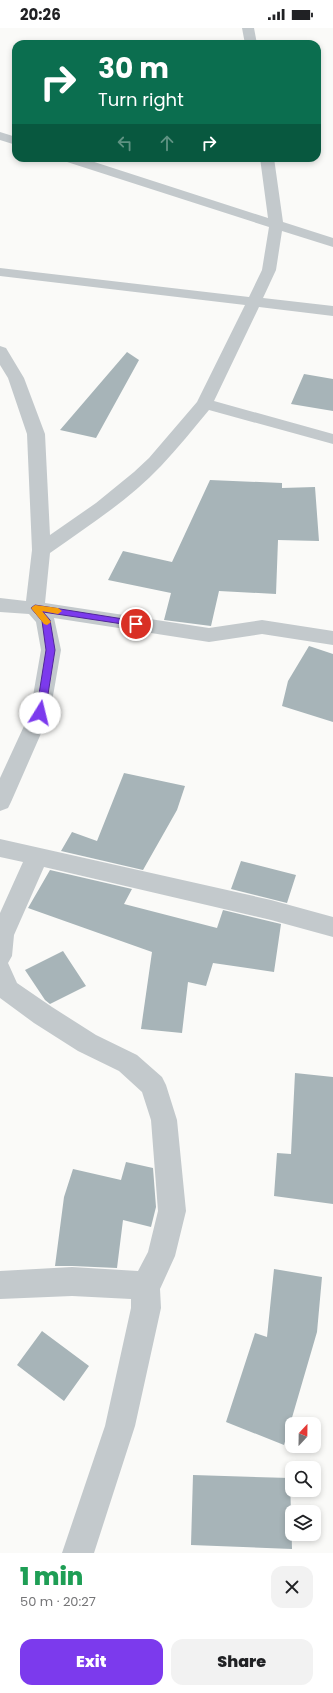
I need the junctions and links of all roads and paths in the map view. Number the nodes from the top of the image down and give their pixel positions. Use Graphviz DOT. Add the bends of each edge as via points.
graph roads {
  1 [pos="248,28"];
  2 [pos="250,40"];
  3 [pos="0,136"];
  4 [pos="12,140"];
  5 [pos="81,162"];
  6 [pos="268,162"];
  7 [pos="276,224"];
  8 [pos="333,243"];
  9 [pos="0,272"];
  10 [pos="255,301"];
  11 [pos="333,311"];
  12 [pos="0,351"];
  13 [pos="205,404"];
  14 [pos="333,440"];
  15 [pos="41,550"];
  16 [pos="0,605"];
  17 [pos="35,608"];
  18 [pos="333,638"];
  19 [pos="0,802"];
  20 [pos="0,848"];
  21 [pos="37,856"];
  22 [pos="333,927"];
  23 [pos="0,956"];
  24 [pos="0,971"];
  25 [pos="0,1285"];
  26 [pos="145,1287"];
  27 [pos="78,1553"];
  1 -- 2 [label="street"];
  3 -- 4 [label="street"];
  5 -- 7 [label="street"];
  6 -- 7 [label="street"];
  7 -- 8 [label="street"];
  7 -- 10 [label="street" via="269,270"];
  9 -- 10 [label="street"];
  10 -- 11 [label="street"];
  10 -- 13 [label="street"];
  12 -- 15 [label="street" via="16,378 36,434"];
  13 -- 14 [label="street"];
  13 -- 15 [label="street" via="140,476 102,507"];
  15 -- 17 [label="street"];
  16 -- 17 [label="street"];
  17 -- 18 [label="street" via="209,635 262,627"];
  17 -- 19 [label="street" via="46,620 51,650 40,713"];
  20 -- 21 [label="street"];
  21 -- 22 [label="street" via="271,910"];
  21 -- 23 [label="street" via="2,935"];
  24 -- 26 [label="street" via="8,990 87,1043 128,1063 153,1085 164,1120 172,1211 161,1256"];
  25 -- 26 [label="street" via="70,1280"];
  26 -- 27 [label="street" via="146,1308 120,1426"];
}
